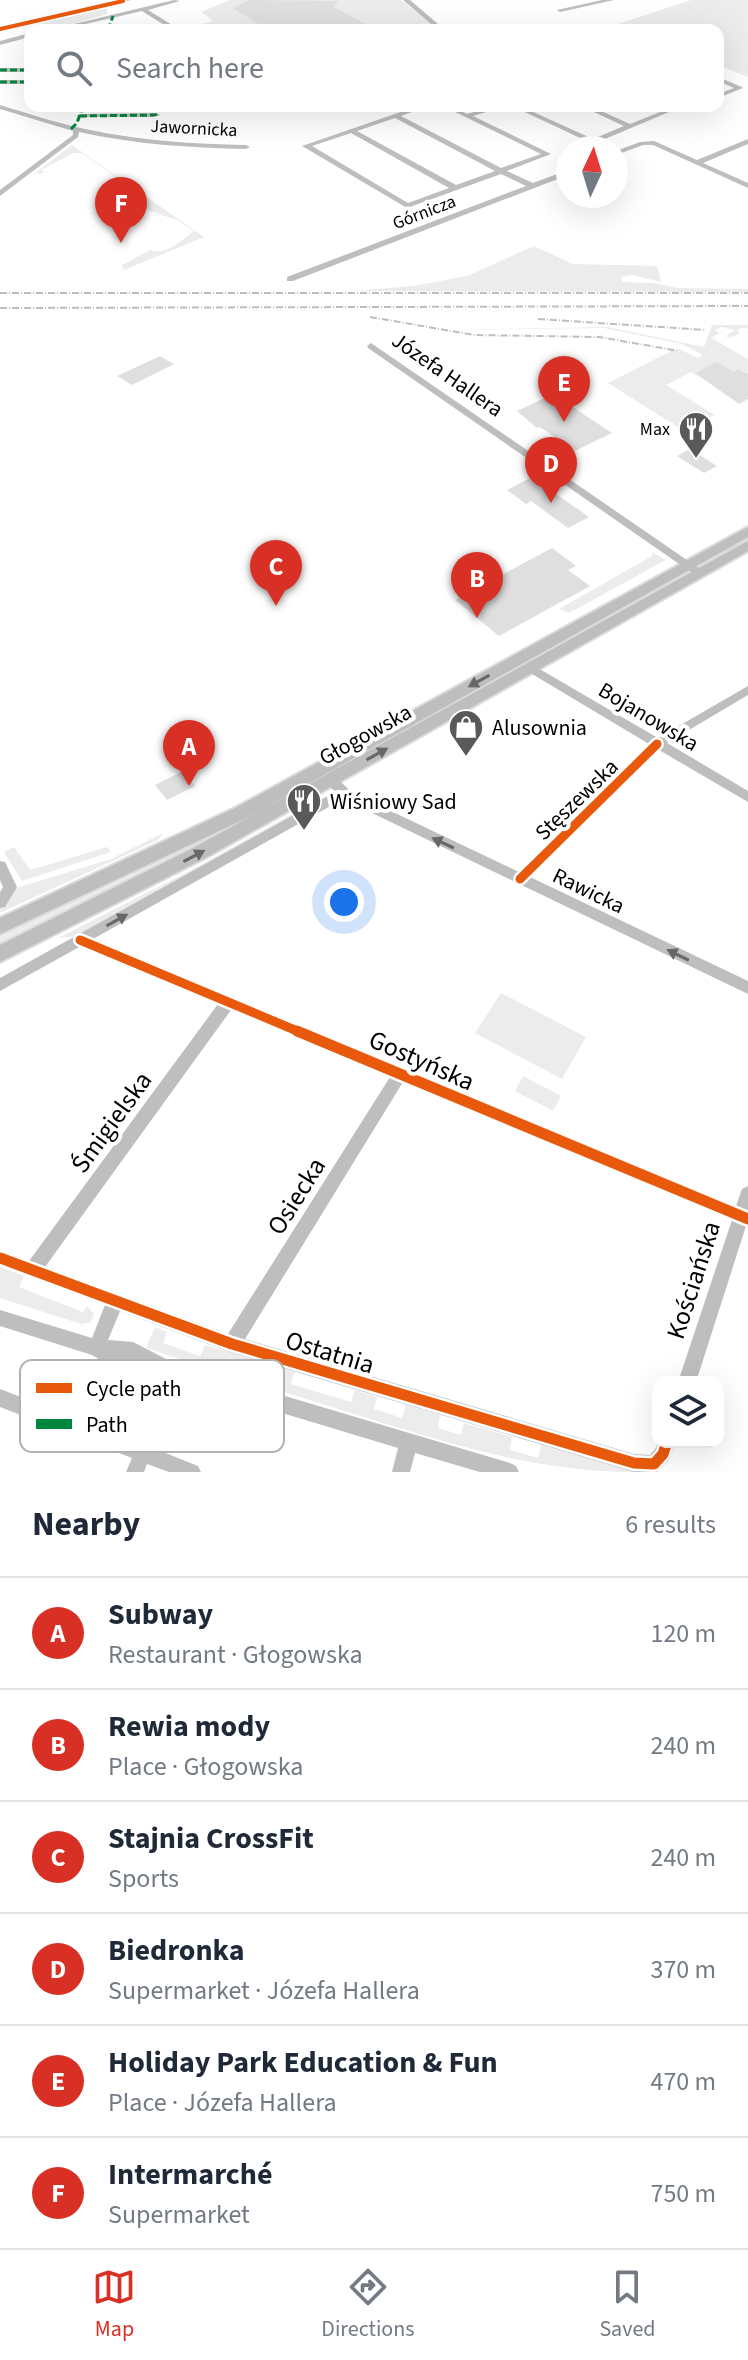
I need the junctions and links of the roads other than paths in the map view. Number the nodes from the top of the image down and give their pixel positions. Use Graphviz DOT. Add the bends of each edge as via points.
graph roads {
  1 [pos="110,0"];
  2 [pos="128,0"];
  3 [pos="420,0"];
  4 [pos="611,0"];
  5 [pos="177,1"];
  6 [pos="408,1"];
  7 [pos="143,9"];
  8 [pos="560,10"];
  9 [pos="113,16"];
  10 [pos="78,24"];
  11 [pos="110,24"];
  12 [pos="167,24"];
  13 [pos="435,24"];
  14 [pos="0,27"];
  15 [pos="24,37"];
  16 [pos="0,43"];
  17 [pos="0,70"];
  18 [pos="24,70"];
  19 [pos="724,81"];
  20 [pos="0,82"];
  21 [pos="24,82"];
  22 [pos="724,94"];
  23 [pos="0,107"];
  24 [pos="81,112"];
  25 [pos="407,112"];
  26 [pos="458,112"];
  27 [pos="481,112"];
  28 [pos="528,112"];
  29 [pos="598,112"];
  30 [pos="666,112"];
  31 [pos="157,115"];
  32 [pos="80,116"];
  33 [pos="395,116"];
  34 [pos="466,116"];
  35 [pos="630,126"];
  36 [pos="74,130"];
  37 [pos="352,131"];
  38 [pos="748,141"];
  39 [pos="651,142"];
  40 [pos="246,147"];
  41 [pos="628,149"];
  42 [pos="698,162"];
  43 [pos="501,171"];
  44 [pos="556,177"];
  45 [pos="533,186"];
  46 [pos="748,186"];
  47 [pos="455,188"];
  48 [pos="0,194"];
  49 [pos="290,279"];
  50 [pos="371,346"];
  51 [pos="748,531"];
  52 [pos="748,545"];
  53 [pos="693,569"];
  54 [pos="531,668"];
  55 [pos="748,690"];
  56 [pos="657,744"];
  57 [pos="336,786"];
  58 [pos="748,797"];
  59 [pos="0,866"];
  60 [pos="520,879"];
  61 [pos="0,903"];
  62 [pos="5,923"];
  63 [pos="80,940"];
  64 [pos="0,954"];
  65 [pos="0,985"];
  66 [pos="748,988"];
  67 [pos="229,1001"];
  68 [pos="400,1074"];
  69 [pos="748,1194"];
  70 [pos="745,1218"];
  71 [pos="0,1258"];
  72 [pos="32,1271"];
  73 [pos="115,1302"];
  74 [pos="0,1318"];
  75 [pos="232,1344"];
  76 [pos="96,1348"];
  77 [pos="116,1360"];
  78 [pos="689,1376"];
  79 [pos="0,1398"];
  80 [pos="284,1405"];
  81 [pos="20,1406"];
  82 [pos="408,1443"];
  83 [pos="665,1448"];
  84 [pos="138,1452"];
  85 [pos="143,1454"];
  86 [pos="135,1472"];
  87 [pos="192,1472"];
  88 [pos="401,1472"];
  89 [pos="510,1472"];
  1 -- 14 [label="street"];
  2 -- 14 [label="street"];
  3 -- 6 [label="street"];
  4 -- 8 [label="street"];
  5 -- 7 [label="street"];
  6 -- 13 [label="street"];
  7 -- 9 [label="street"];
  7 -- 12 [label="street"];
  9 -- 10 [label="street"];
  9 -- 11 [label="street"];
  15 -- 16 [label="street"];
  17 -- 18 [label="street"];
  19 -- 22 [label="street" via="740,88"];
  20 -- 21 [label="street"];
  23 -- 36 [label="street, Jawornicka"];
  24 -- 32 [label="street"];
  25 -- 33 [label="street"];
  26 -- 34 [label="street"];
  27 -- 34 [label="street"];
  28 -- 35 [label="street" via="593,142"];
  29 -- 35 [label="street"];
  30 -- 35 [label="street"];
  31 -- 32 [label="street"];
  32 -- 36 [label="street"];
  33 -- 37 [label="street"];
  33 -- 43 [label="street"];
  34 -- 43 [label="street" via="547,154"];
  35 -- 39 [label="street" via="650,136"];
  36 -- 40 [label="street, Jawornicka" via="180,146"];
  36 -- 48 [label="street" via="76,136"];
  37 -- 47 [label="street, Górnicza"];
  37 -- 47 [label="street" via="306,146 407,206"];
  38 -- 42 [label="street"];
  39 -- 41 [label="street"];
  39 -- 42 [label="street"];
  42 -- 46 [label="street"];
  43 -- 45 [label="street"];
  43 -- 47 [label="street"];
  44 -- 45 [label="street, Górnicza"];
  45 -- 49 [label="street, Górnicza"];
  50 -- 53 [label="street, Józefa Hallera"];
  51 -- 53 [label="main road, Głogowska"];
  52 -- 53 [label="main road, Głogowska"];
  53 -- 54 [label="main road, Głogowska"];
  53 -- 62 [label="main road, Głogowska, one-way" via="243,812"];
  54 -- 56 [label="street, Bojanowska"];
  57 -- 54 [label="main road, Głogowska, one-way"];
  55 -- 56 [label="street, Stęszewska"];
  56 -- 58 [label="street, Bojanowska"];
  56 -- 60 [label="street, Stęszewska"];
  60 -- 57 [label="street, Rawicka, one-way"];
  63 -- 57 [label="street, Głogowska, one-way"];
  64 -- 57 [label="main road, Głogowska, one-way"];
  59 -- 61 [label="street" via="9,881 9,893"];
  66 -- 60 [label="street, Rawicka, one-way"];
  63 -- 65 [label="street, Głogowska"];
  63 -- 67 [label="street, Gostyńska"];
  67 -- 68 [label="street, Gostyńska"];
  67 -- 72 [label="street, Śmigielska"];
  68 -- 70 [label="street, Gostyńska"];
  68 -- 75 [label="street, Osiecka"];
  69 -- 70 [label="street, Kościańska"];
  70 -- 78 [label="street, Kościańska"];
  71 -- 72 [label="street, Ostatnia"];
  72 -- 73 [label="street, Ostatnia"];
  73 -- 75 [label="street, Ostatnia"];
  73 -- 76 [label="street"];
  74 -- 76 [label="street"];
  75 -- 83 [label="street, Ostatnia" via="634,1463 654,1464"];
  76 -- 77 [label="street"];
  79 -- 81 [label="street"];
  80 -- 82 [label="street"];
  82 -- 88 [label="street"];
  82 -- 89 [label="street"];
  84 -- 85 [label="street"];
  85 -- 86 [label="street"];
  85 -- 87 [label="street"];
}
